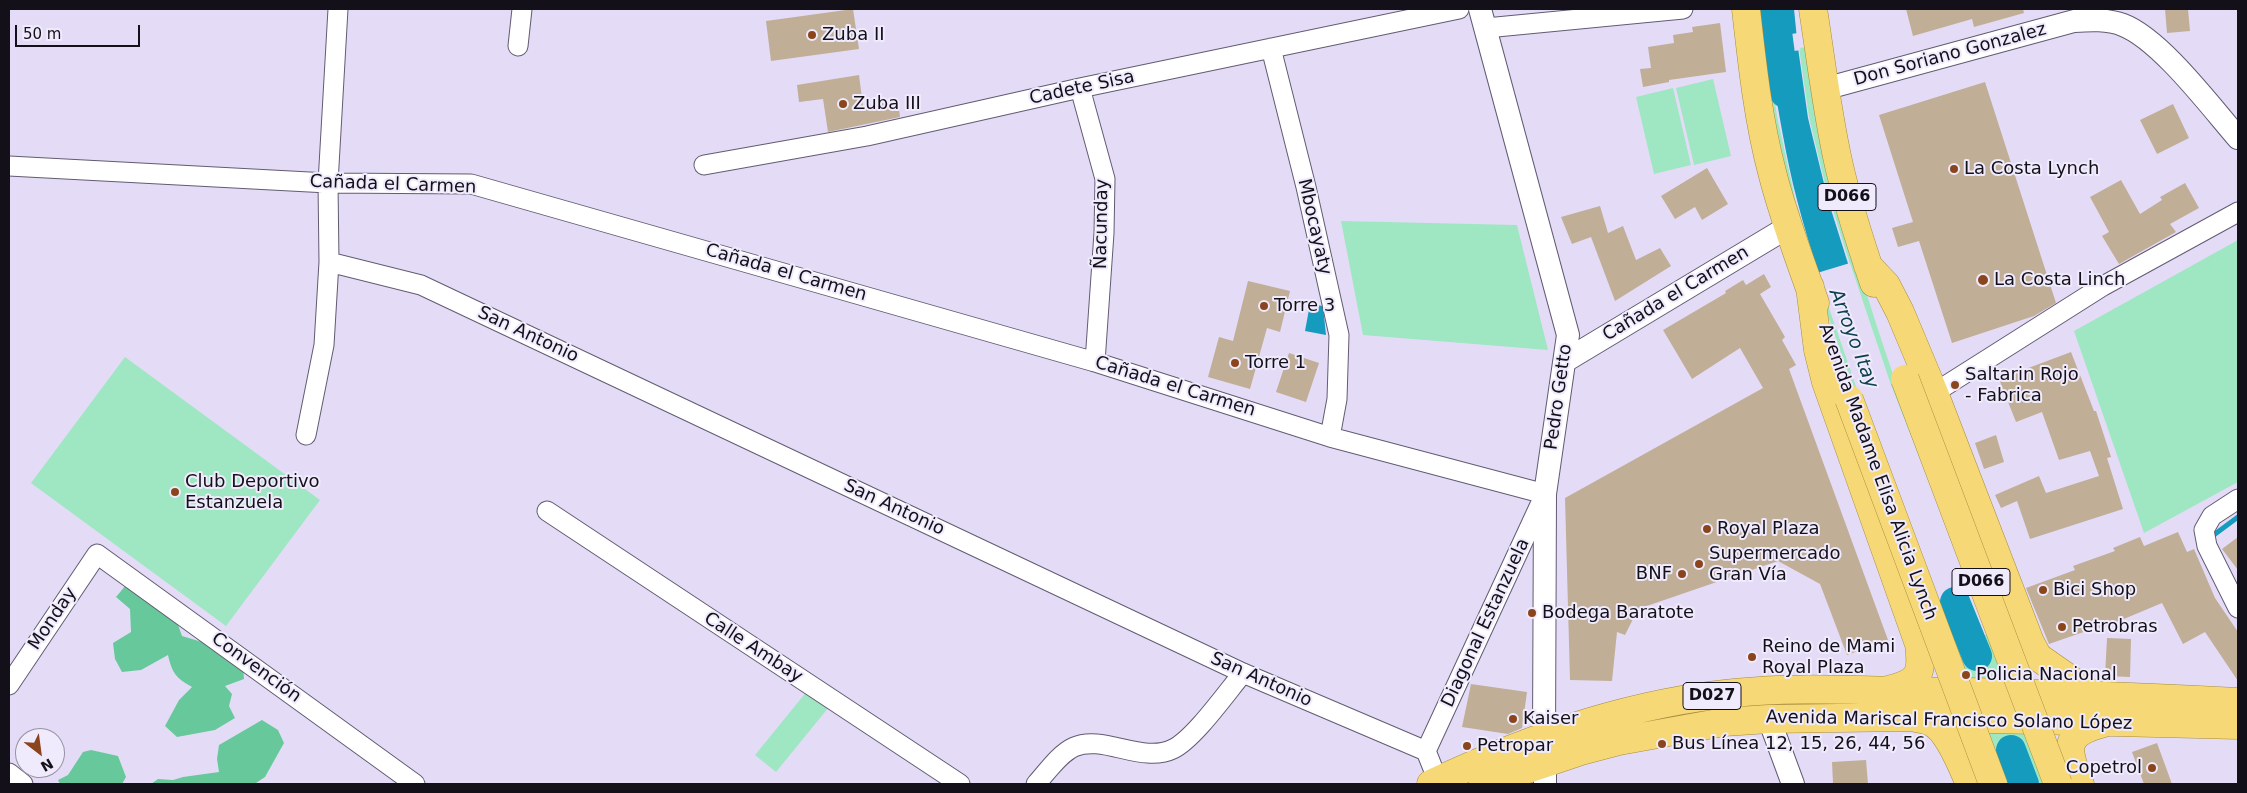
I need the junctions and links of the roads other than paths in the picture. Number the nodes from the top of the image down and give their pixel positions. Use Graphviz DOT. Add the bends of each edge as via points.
graph roads {
  1 [pos="338,9"];
  2 [pos="522,9"];
  3 [pos="1459,9"];
  4 [pos="1683,9"];
  5 [pos="1746,9"];
  6 [pos="1814,9"];
  7 [pos="1483,18"];
  8 [pos="518,46"];
  9 [pos="1271,48"];
  10 [pos="1080,88"];
  11 [pos="1824,88"];
  12 [pos="2238,138"];
  13 [pos="704,165"];
  14 [pos="9,166"];
  15 [pos="328,183"];
  16 [pos="2238,212"];
  17 [pos="1788,227"];
  18 [pos="329,262"];
  19 [pos="1868,266"];
  20 [pos="1810,287"];
  21 [pos="1565,361"];
  22 [pos="1095,362"];
  23 [pos="1934,393"];
  24 [pos="306,435"];
  25 [pos="1330,437"];
  26 [pos="1545,494"];
  27 [pos="2238,499"];
  28 [pos="547,511"];
  29 [pos="97,554"];
  30 [pos="2238,608"];
  31 [pos="1243,673"];
  32 [pos="9,685"];
  33 [pos="1886,691"];
  34 [pos="2091,694"];
  35 [pos="2238,702"];
  36 [pos="1909,717"];
  37 [pos="1769,719"];
  38 [pos="2105,723"];
  39 [pos="2238,725"];
  40 [pos="1544,737"];
  41 [pos="1426,751"];
  42 [pos="9,773"];
  43 [pos="1545,774"];
  44 [pos="1434,782"];
  45 [pos="23,784"];
  46 [pos="415,784"];
  47 [pos="960,784"];
  48 [pos="1036,784"];
  49 [pos="1483,784"];
  50 [pos="1793,784"];
  51 [pos="1970,784"];
  52 [pos="1994,784"];
  53 [pos="2058,784"];
  54 [pos="2080,784"];
  1 -- 15 [label="street"];
  2 -- 8 [label="street"];
  3 -- 9 [label="street, Cadete Sisa"];
  4 -- 7 [label="street"];
  5 -- 17 [label="highway, Avenida Madame Elisa Alicia Lynch" via="1762,130"];
  6 -- 11 [label="highway, D066"];
  7 -- 21 [label="street, Pedro Getto" via="1568,335"];
  9 -- 10 [label="street, Cadete Sisa"];
  9 -- 25 [label="street, Mbocayaty" via="1339,335 1337,399"];
  10 -- 13 [label="street, Cadete Sisa" via="867,136"];
  10 -- 22 [label="street, Ñacunday" via="1105,179"];
  11 -- 12 [label="street, Don Soriano Gonzalez" via="2074,21 2110,22 2137,32 2158,49"];
  11 -- 19 [label="highway, D066" via="1838,161"];
  14 -- 15 [label="street, Cañada el Carmen"];
  15 -- 18 [label="street"];
  15 -- 22 [label="street, Cañada el Carmen" via="471,184"];
  16 -- 23 [label="street" via="2102,286"];
  17 -- 20 [label="highway, Avenida Madame Elisa Alicia Lynch"];
  17 -- 21 [label="street, Cañada el Carmen"];
  18 -- 24 [label="street" via="324,345"];
  18 -- 31 [label="street, San Antonio" via="421,285"];
  19 -- 23 [label="highway" via="1886,285"];
  19 -- 53 [label="highway, D066, bridge" via="1906,379"];
  20 -- 33 [label="highway" via="1818,350 1826,382 1919,644 1922,664 1915,679 1906,686"];
  20 -- 52 [label="highway, Avenida Madame Elisa Alicia Lynch, bridge"];
  21 -- 26 [label="street, Pedro Getto"];
  22 -- 25 [label="street, Cañada el Carmen"];
  23 -- 34 [label="highway" via="2030,642 2038,656"];
  25 -- 26 [label="street, Cañada el Carmen"];
  26 -- 40 [label="street, Pedro Getto"];
  26 -- 41 [label="street, Diagonal Estanzuela"];
  27 -- 30 [label="street" via="2212,516 2204,530 2207,546"];
  28 -- 47 [label="street, Calle Ambay"];
  29 -- 32 [label="street, Monday"];
  29 -- 46 [label="street, Convención"];
  31 -- 41 [label="street, San Antonio"];
  31 -- 48 [label="street" via="1196,730 1172,749 1149,753 1096,745 1074,747 1063,754"];
  33 -- 34 [label="highway, Avenida Mariscal Francisco Solano López / D027"];
  33 -- 40 [label="highway, Avenida Mariscal Francisco Solano López / D027" via="1768,691 1718,695 1610,715"];
  34 -- 35 [label="highway, Avenida Mariscal Francisco Solano López"];
  36 -- 37 [label="highway, Avenida Mariscal Francisco Solano López / D027"];
  36 -- 38 [label="highway, Avenida Mariscal Francisco Solano López / D027"];
  36 -- 51 [label="highway" via="1931,722 1939,728 1951,744"];
  37 -- 43 [label="highway, Avenida Mariscal Francisco Solano López / D027" via="1724,722 1619,741"];
  37 -- 50 [label="street"];
  38 -- 39 [label="highway, Avenida Mariscal Francisco Solano López"];
  38 -- 54 [label="highway" via="2081,730 2072,742 2071,760"];
  40 -- 44 [label="highway, D027"];
  41 -- 44 [label="street"];
  42 -- 45 [label="street"];
  43 -- 49 [label="highway, D027"];
}
